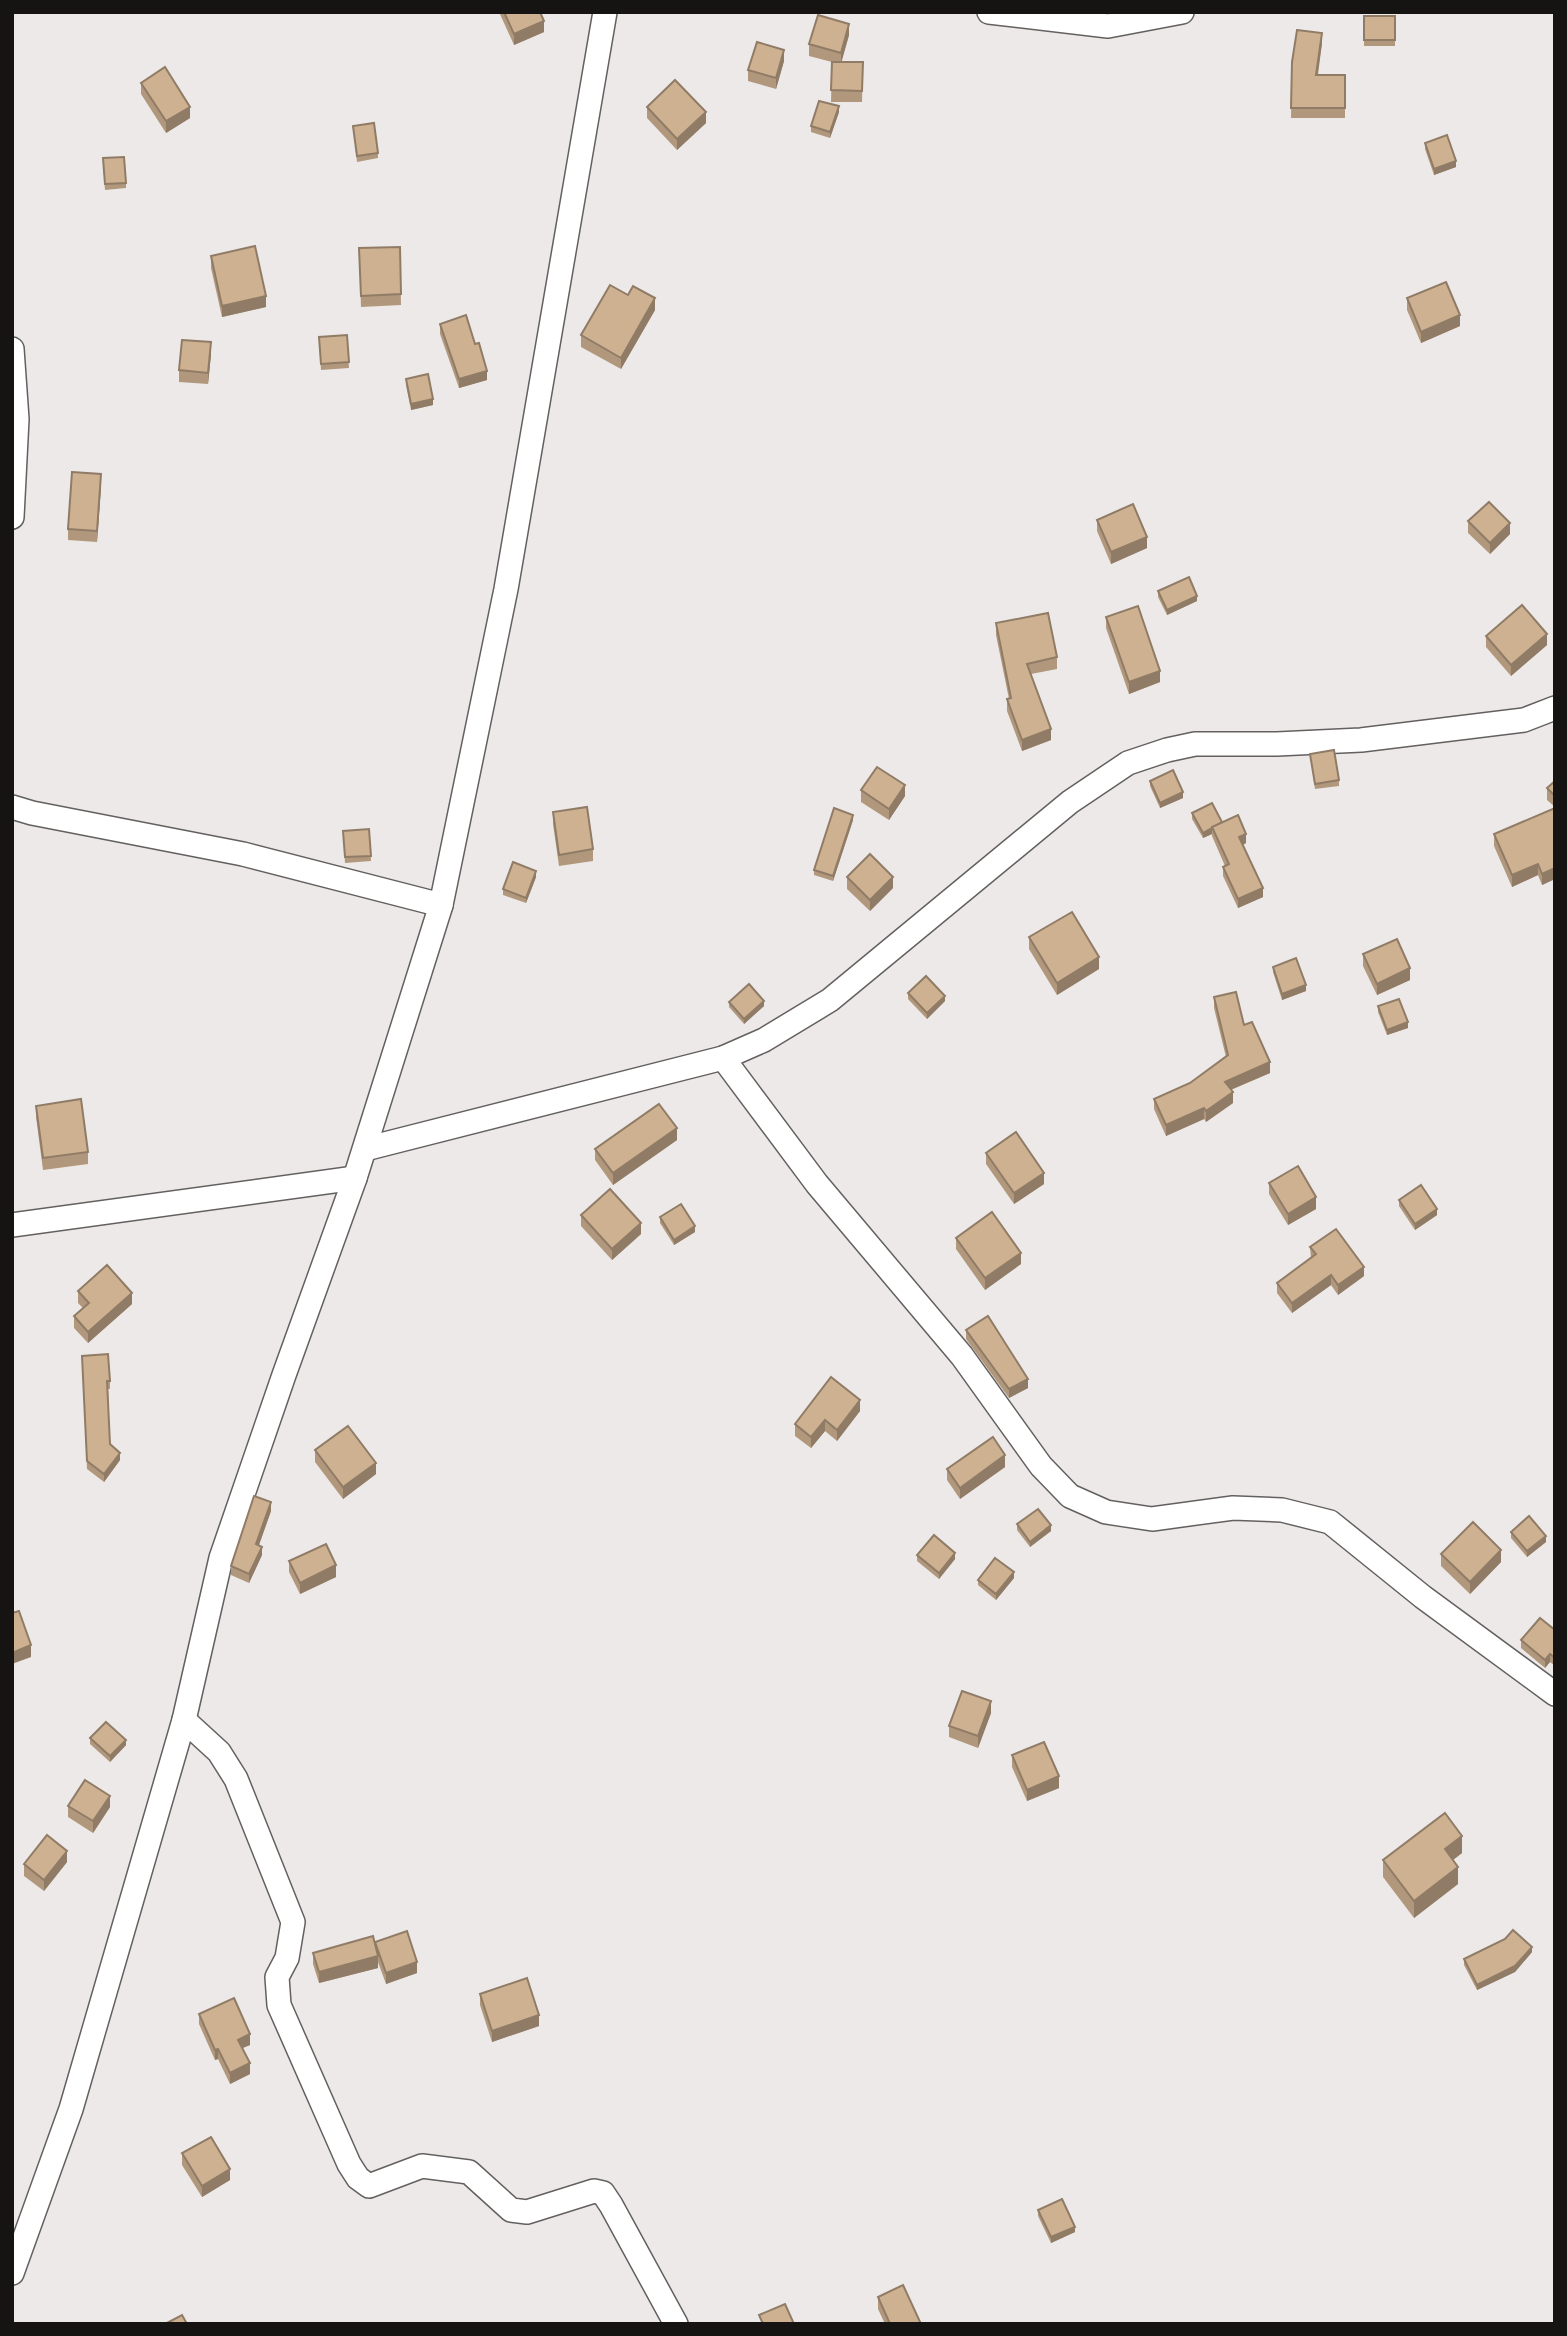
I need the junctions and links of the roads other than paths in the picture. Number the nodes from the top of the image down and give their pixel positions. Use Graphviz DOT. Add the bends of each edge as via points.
graph roads {
  1 [pos="606,12"];
  2 [pos="989,12"];
  3 [pos="1182,12"];
  4 [pos="12,349"];
  5 [pos="12,517"];
  6 [pos="1555,708"];
  7 [pos="12,807"];
  8 [pos="441,905"];
  9 [pos="723,1058"];
  10 [pos="365,1149"];
  11 [pos="355,1178"];
  12 [pos="12,1225"];
  13 [pos="1555,1694"];
  14 [pos="184,1720"];
  15 [pos="12,2273"];
  16 [pos="676,2324"];
  1 -- 8 [label="street" via="506,589"];
  2 -- 3 [label="street" via="1108,26"];
  4 -- 5 [label="street" via="17,419"];
  6 -- 9 [label="street" via="1524,720 1361,740 1195,744 1128,763 1070,802 830,1000 764,1040"];
  7 -- 8 [label="street" via="243,854"];
  8 -- 10 [label="street"];
  9 -- 10 [label="street"];
  9 -- 13 [label="street" via="817,1184 962,1356 1041,1466 1070,1496 1106,1512 1152,1519 1233,1508 1282,1510 1330,1522"];
  10 -- 11 [label="street"];
  11 -- 12 [label="street"];
  11 -- 14 [label="street" via="221,1558"];
  14 -- 15 [label="street" via="71,2109"];
  14 -- 16 [label="street" via="219,1752 236,1779 293,1922 287,1958 277,1977 279,2005 358,2178 369,2186 422,2166 469,2172 511,2210 527,2212 594,2191 603,2193"];
}
